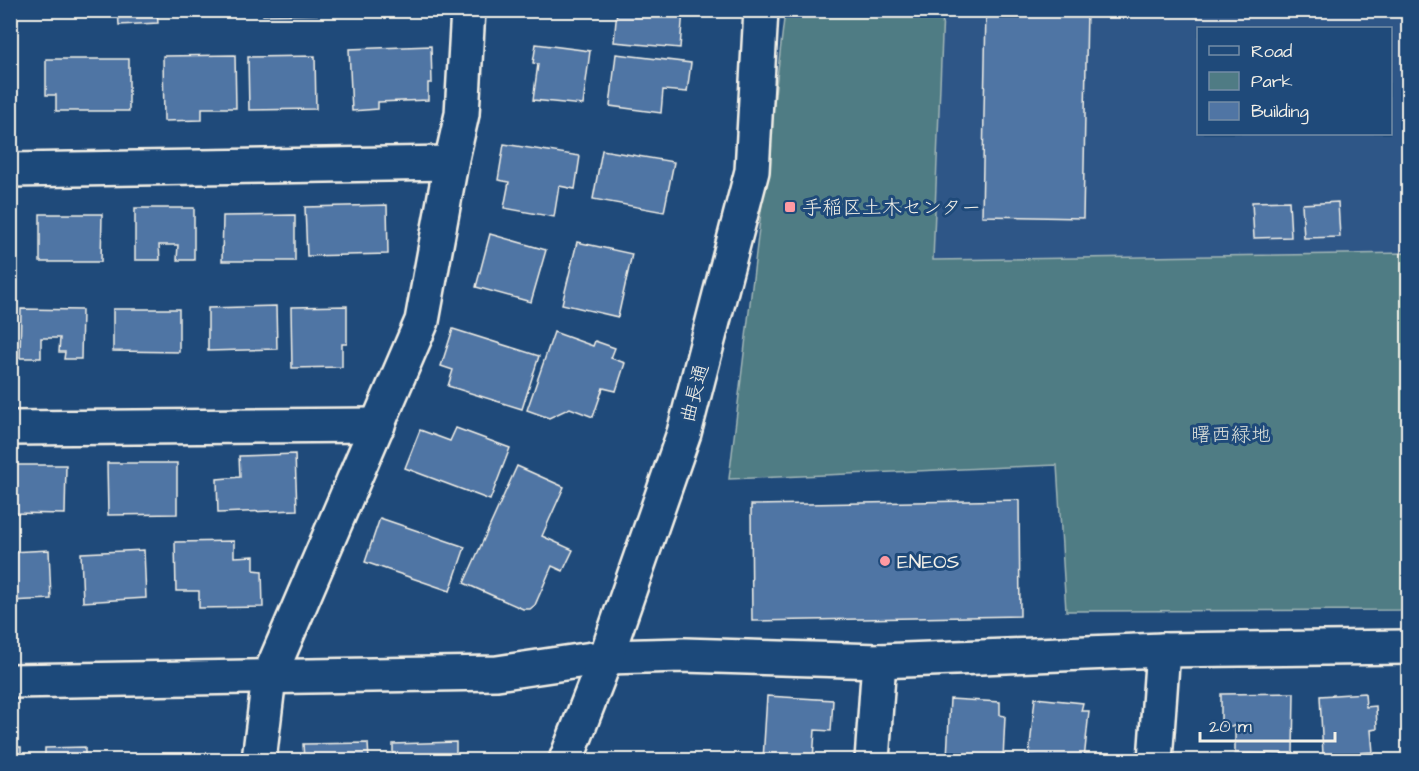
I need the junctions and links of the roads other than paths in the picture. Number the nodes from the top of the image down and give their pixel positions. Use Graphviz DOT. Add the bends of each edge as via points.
graph roads {
  1 [pos="468,10"];
  2 [pos="761,10"];
  3 [pos="451,163"];
  4 [pos="10,170"];
  5 [pos="378,425"];
  6 [pos="10,428"];
  7 [pos="1408,647"];
  8 [pos="1163,650"];
  9 [pos="606,657"];
  10 [pos="879,661"];
  11 [pos="269,677"];
  12 [pos="10,681"];
  13 [pos="259,760"];
  14 [pos="566,760"];
  15 [pos="872,760"];
  16 [pos="1155,760"];
  1 -- 3 [label="street" via="462,114"];
  2 -- 9 [label="street, 曲長通" via="752,171 684,433"];
  3 -- 4 [label="street"];
  3 -- 5 [label="street" via="422,321"];
  5 -- 6 [label="street"];
  5 -- 11 [label="street"];
  7 -- 8 [label="street"];
  8 -- 10 [label="street"];
  8 -- 16 [label="street"];
  9 -- 10 [label="street" via="684,655"];
  9 -- 11 [label="street" via="497,673"];
  9 -- 14 [label="street, 曲長通"];
  10 -- 15 [label="street"];
  11 -- 12 [label="street"];
  11 -- 13 [label="street"];
}
